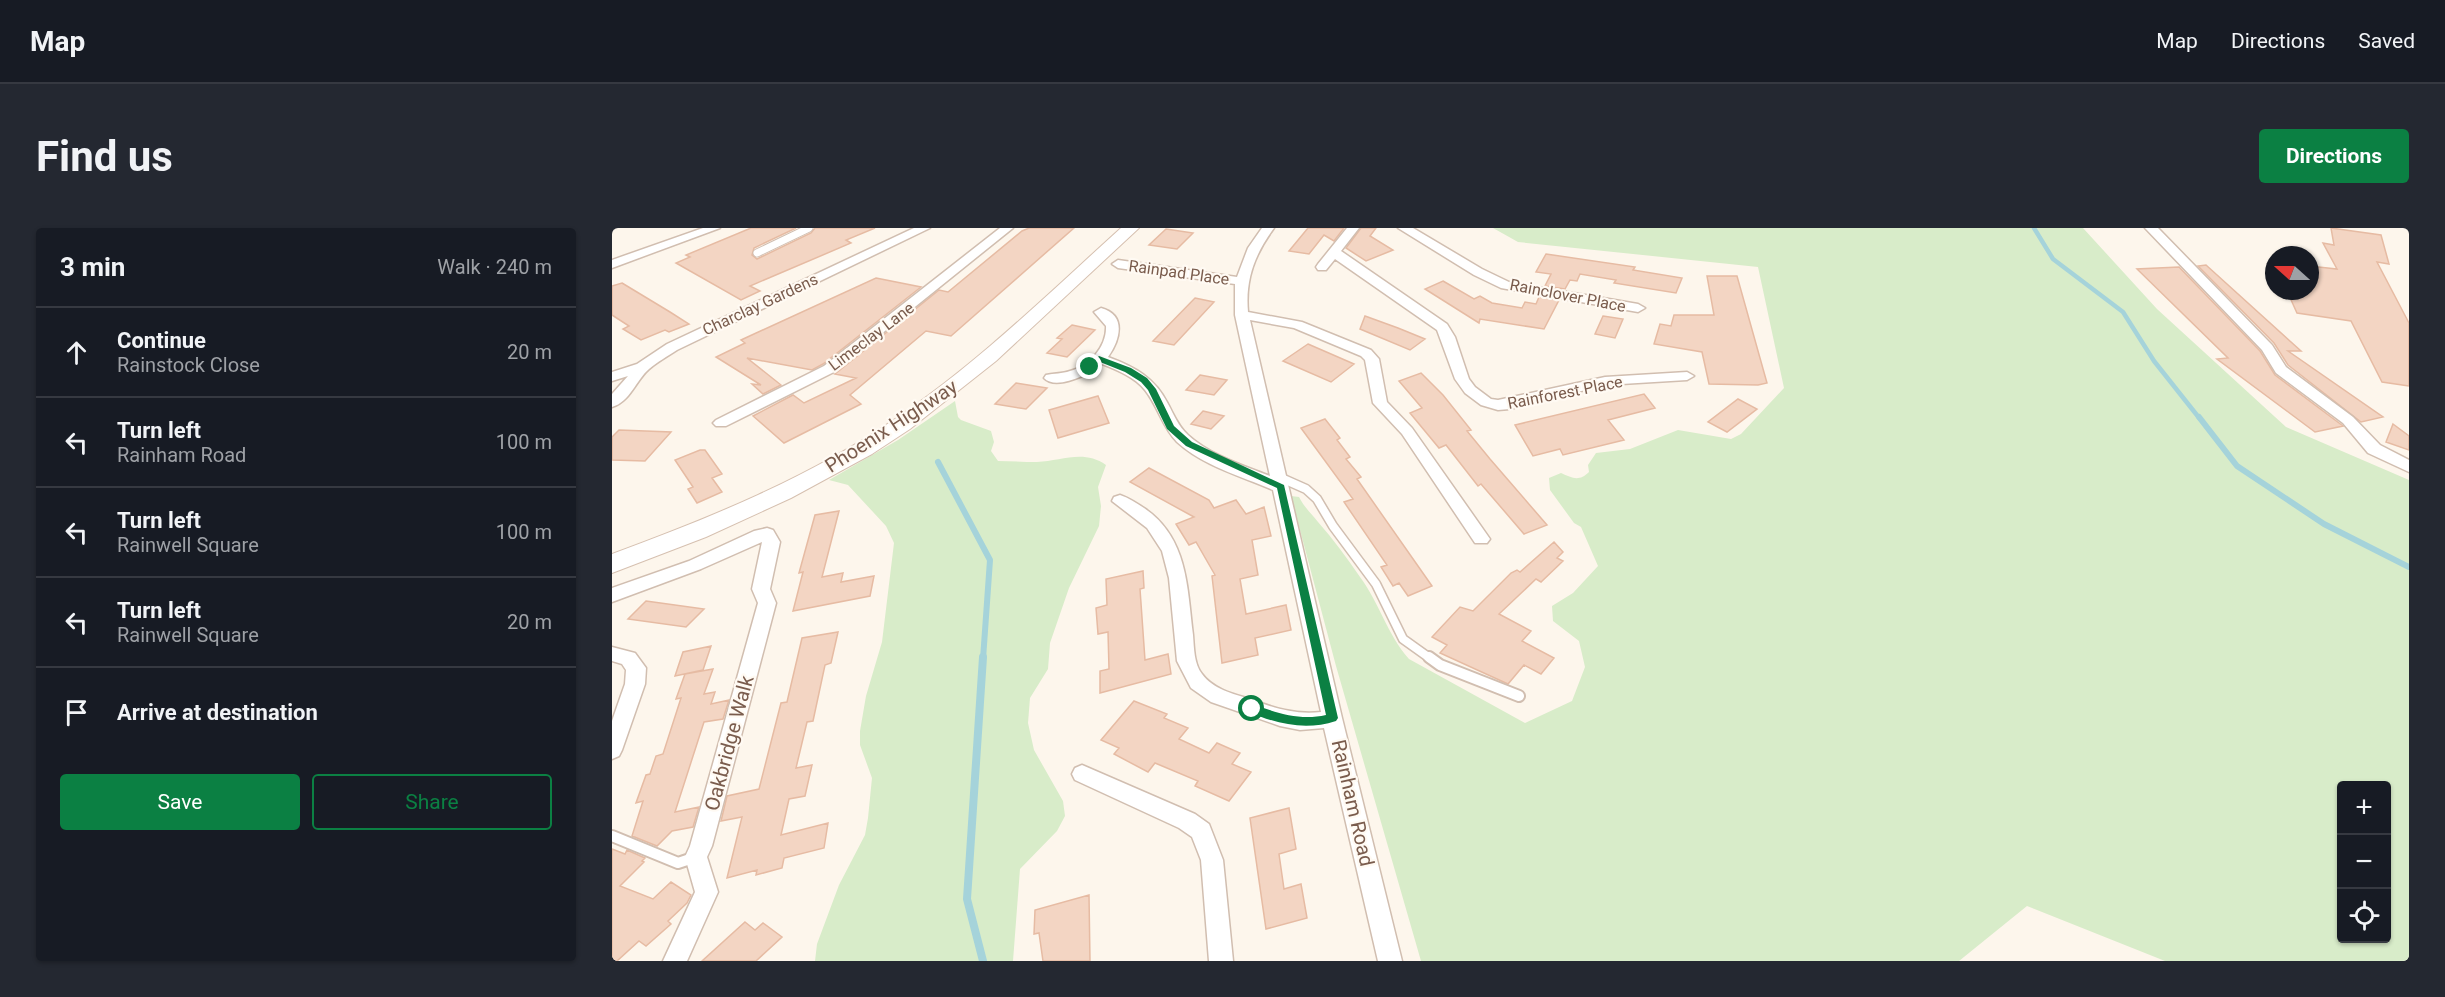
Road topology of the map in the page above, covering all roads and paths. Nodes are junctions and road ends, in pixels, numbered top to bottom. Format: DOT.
graph roads {
  1 [pos="714,228"];
  2 [pos="809,228"];
  3 [pos="924,228"];
  4 [pos="1007,228"];
  5 [pos="1131,228"];
  6 [pos="1268,228"];
  7 [pos="1353,228"];
  8 [pos="1404,228"];
  9 [pos="2151,228"];
  10 [pos="1334,252"];
  11 [pos="757,253"];
  12 [pos="612,264"];
  13 [pos="1118,264"];
  14 [pos="1322,267"];
  15 [pos="1240,281"];
  16 [pos="1638,309"];
  17 [pos="1101,312"];
  18 [pos="1242,315"];
  19 [pos="1099,358"];
  20 [pos="642,367"];
  21 [pos="1687,376"];
  22 [pos="612,377"];
  23 [pos="1051,378"];
  24 [pos="612,402"];
  25 [pos="721,423"];
  26 [pos="2409,467"];
  27 [pos="1280,482"];
  28 [pos="1120,501"];
  29 [pos="1481,539"];
  30 [pos="612,564"];
  31 [pos="612,596"];
  32 [pos="612,654"];
  33 [pos="1519,696"];
  34 [pos="1332,718"];
  35 [pos="612,750"];
  36 [pos="1082,774"];
  37 [pos="612,836"];
  38 [pos="696,857"];
  39 [pos="675,961"];
  40 [pos="1221,961"];
  41 [pos="1390,961"];
  1 -- 12 [label="street"];
  2 -- 11 [label="lane"];
  3 -- 20 [label="street, Charclay Gardens"];
  4 -- 25 [label="street, Limeclay Lane"];
  5 -- 30 [label="main road, Phoenix Highway"];
  6 -- 15 [label="street, Rainham Road"];
  7 -- 10 [label="street"];
  8 -- 16 [label="street, Rainclover Place"];
  9 -- 26 [label="street"];
  10 -- 14 [label="street"];
  10 -- 21 [label="street, Rainforest Place"];
  13 -- 15 [label="street, Rainpad Place"];
  15 -- 18 [label="street, Rainham Road"];
  17 -- 19 [label="street"];
  18 -- 27 [label="street, Rainham Road"];
  18 -- 29 [label="street"];
  19 -- 23 [label="street"];
  19 -- 27 [label="street"];
  20 -- 22 [label="street"];
  20 -- 24 [label="street, Charclay Gardens"];
  27 -- 33 [label="lane"];
  27 -- 34 [label="street, Rainham Road"];
  28 -- 34 [label="street"];
  31 -- 38 [label="street, Oakbridge Walk"];
  32 -- 35 [label="street"];
  34 -- 41 [label="street, Rainham Road"];
  36 -- 40 [label="street"];
  37 -- 38 [label="lane"];
  38 -- 39 [label="street"];
}
